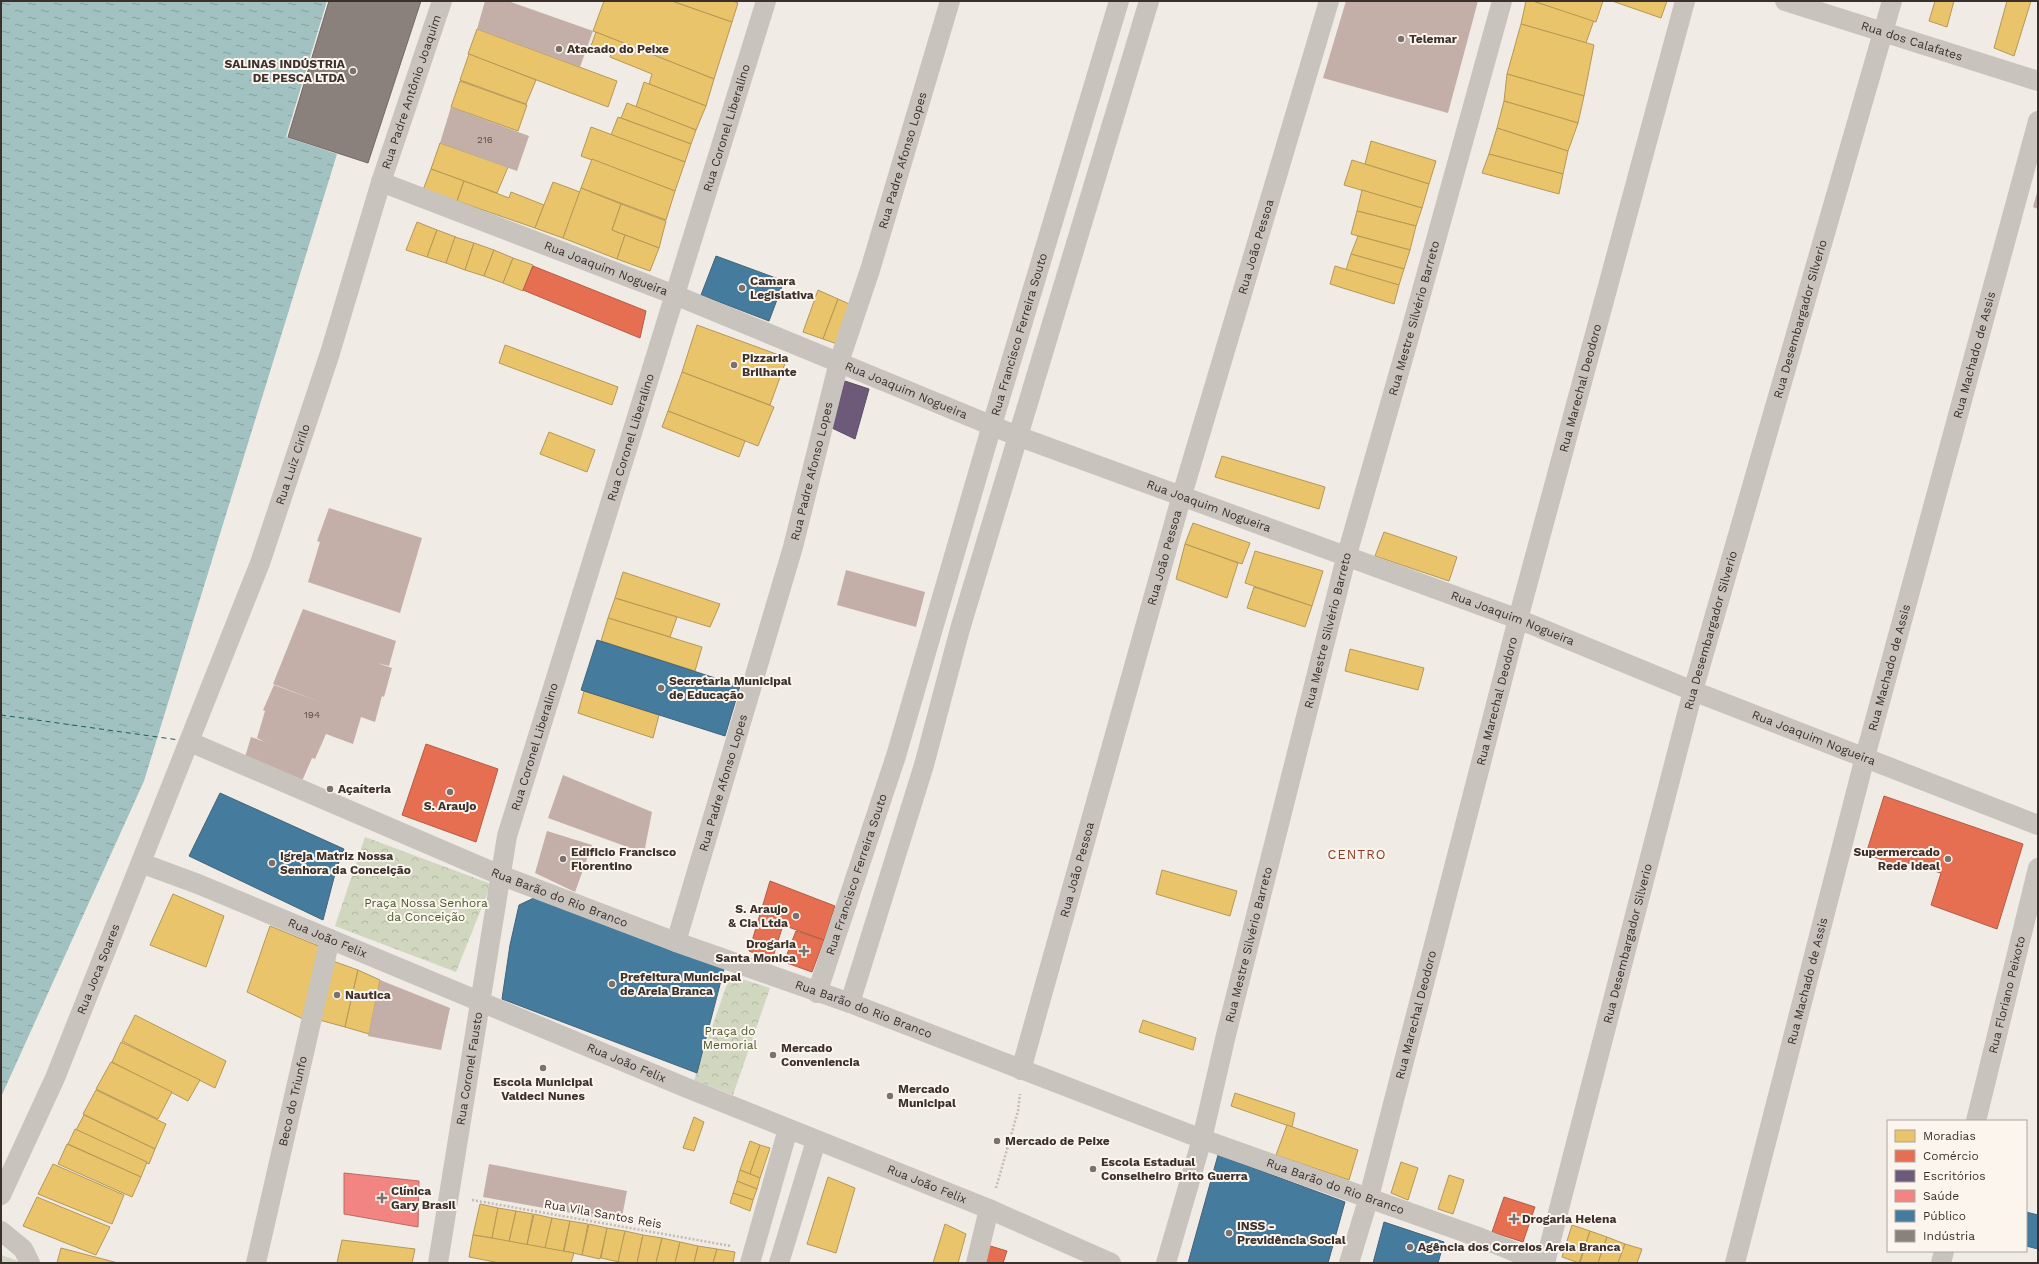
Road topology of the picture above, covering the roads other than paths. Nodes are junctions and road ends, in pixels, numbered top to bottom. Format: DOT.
graph roads {
  1 [pos="442,1"];
  2 [pos="766,1"];
  3 [pos="950,1"];
  4 [pos="1119,1"];
  5 [pos="1149,1"];
  6 [pos="1329,1"];
  7 [pos="1502,1"];
  8 [pos="1685,1"];
  9 [pos="1785,1"];
  10 [pos="1892,1"];
  11 [pos="1883,32"];
  12 [pos="2038,81"];
  13 [pos="1095,83"];
  14 [pos="1121,93"];
  15 [pos="2038,121"];
  16 [pos="381,182"];
  17 [pos="675,295"];
  18 [pos="839,362"];
  19 [pos="992,424"];
  20 [pos="1017,436"];
  21 [pos="1182,495"];
  22 [pos="1346,558"];
  23 [pos="946,587"];
  24 [pos="971,593"];
  25 [pos="1518,619"];
  26 [pos="1692,691"];
  27 [pos="190,742"];
  28 [pos="896,756"];
  29 [pos="1865,757"];
  30 [pos="924,765"];
  31 [pos="2038,825"];
  32 [pos="141,863"];
  33 [pos="2038,868"];
  34 [pos="500,875"];
  35 [pos="330,939"];
  36 [pos="676,942"];
  37 [pos="817,993"];
  38 [pos="481,1003"];
  39 [pos="850,1003"];
  40 [pos="1021,1070"];
  41 [pos="1976,1120"];
  42 [pos="788,1129"];
  43 [pos="1202,1138"];
  44 [pos="816,1141"];
  45 [pos="1,1195"];
  46 [pos="1369,1197"];
  47 [pos="989,1209"];
  48 [pos="1,1231"];
  49 [pos="1944,1252"];
  50 [pos="751,1257"];
  51 [pos="30,1263"];
  52 [pos="256,1263"];
  53 [pos="438,1263"];
  54 [pos="779,1263"];
  55 [pos="976,1263"];
  56 [pos="1112,1263"];
  57 [pos="1166,1263"];
  58 [pos="1350,1263"];
  59 [pos="1543,1263"];
  60 [pos="1735,1263"];
  61 [pos="1941,1263"];
  1 -- 16 [label="street, Rua Padre Antônio Joaquim"];
  2 -- 17 [label="street, Rua Coronel Liberalino"];
  3 -- 18 [label="street, Rua Padre Afonso Lopes"];
  4 -- 13 [label="street, Rua Francisco Ferreira Souto"];
  5 -- 14 [label="street"];
  6 -- 21 [label="street, Rua João Pessoa"];
  7 -- 22 [label="street, Rua Mestre Silvério Barreto"];
  8 -- 25 [label="street, Rua Marechal Deodoro"];
  9 -- 11 [label="street, Rua dos Calafates"];
  10 -- 11 [label="street, Rua Desembargador Silverio"];
  11 -- 12 [label="street, Rua dos Calafates"];
  11 -- 26 [label="street, Rua Desembargador Silverio"];
  13 -- 14 [label="street"];
  13 -- 19 [label="street, Rua Francisco Ferreira Souto"];
  14 -- 20 [label="street"];
  15 -- 29 [label="street, Rua Machado de Assis"];
  16 -- 17 [label="street, Rua Joaquim Nogueira"];
  16 -- 27 [label="street, Rua Luiz Cirilo"];
  17 -- 18 [label="street, Rua Joaquim Nogueira"];
  17 -- 34 [label="street, Rua Coronel Liberalino"];
  18 -- 19 [label="street, Rua Joaquim Nogueira"];
  18 -- 36 [label="street, Rua Padre Afonso Lopes"];
  19 -- 20 [label="street, Rua Joaquim Nogueira"];
  19 -- 23 [label="street, Rua Francisco Ferreira Souto"];
  20 -- 21 [label="street, Rua Joaquim Nogueira"];
  20 -- 24 [label="street"];
  21 -- 22 [label="street, Rua Joaquim Nogueira"];
  21 -- 40 [label="street, Rua João Pessoa"];
  22 -- 25 [label="street, Rua Joaquim Nogueira"];
  22 -- 43 [label="street, Rua Mestre Silvério Barreto"];
  23 -- 24 [label="street"];
  23 -- 28 [label="street, Rua Francisco Ferreira Souto"];
  24 -- 30 [label="street"];
  25 -- 26 [label="street, Rua Joaquim Nogueira"];
  25 -- 46 [label="street, Rua Marechal Deodoro"];
  26 -- 29 [label="street, Rua Joaquim Nogueira"];
  26 -- 59 [label="street, Rua Desembargador Silverio"];
  27 -- 32 [label="street, Rua Joca Soares"];
  27 -- 34 [label="street, Rua Barão do Rio Branco"];
  28 -- 30 [label="street"];
  28 -- 37 [label="street, Rua Francisco Ferreira Souto"];
  29 -- 31 [label="street, Rua Joaquim Nogueira"];
  29 -- 60 [label="street, Rua Machado de Assis"];
  30 -- 39 [label="street"];
  32 -- 35 [label="street, Rua João Felix"];
  32 -- 45 [label="street, Rua Joca Soares"];
  33 -- 41 [label="street, Rua Floriano Peixoto"];
  34 -- 36 [label="street, Rua Barão do Rio Branco"];
  34 -- 38 [label="street, Rua Coronel Fausto"];
  35 -- 38 [label="street, Rua João Felix"];
  35 -- 52 [label="street, Beco do Triunfo"];
  36 -- 37 [label="street, Rua Barão do Rio Branco"];
  37 -- 39 [label="street, Rua Barão do Rio Branco"];
  38 -- 42 [label="street, Rua João Felix"];
  38 -- 53 [label="street, Rua Coronel Fausto"];
  39 -- 40 [label="street, Rua Barão do Rio Branco"];
  40 -- 43 [label="street, Rua Barão do Rio Branco"];
  42 -- 44 [label="street, Rua João Felix"];
  42 -- 50 [label="street"];
  43 -- 46 [label="street, Rua Barão do Rio Branco"];
  43 -- 57 [label="street, Rua Mestre Silvério Barreto"];
  44 -- 47 [label="street, Rua João Felix"];
  44 -- 54 [label="street"];
  46 -- 58 [label="street, Rua Marechal Deodoro"];
  46 -- 59 [label="street, Rua Barão do Rio Branco"];
  47 -- 55 [label="street"];
  47 -- 56 [label="street, Rua João Felix"];
  48 -- 51 [label="street"];
  49 -- 61 [label="street"];
}
